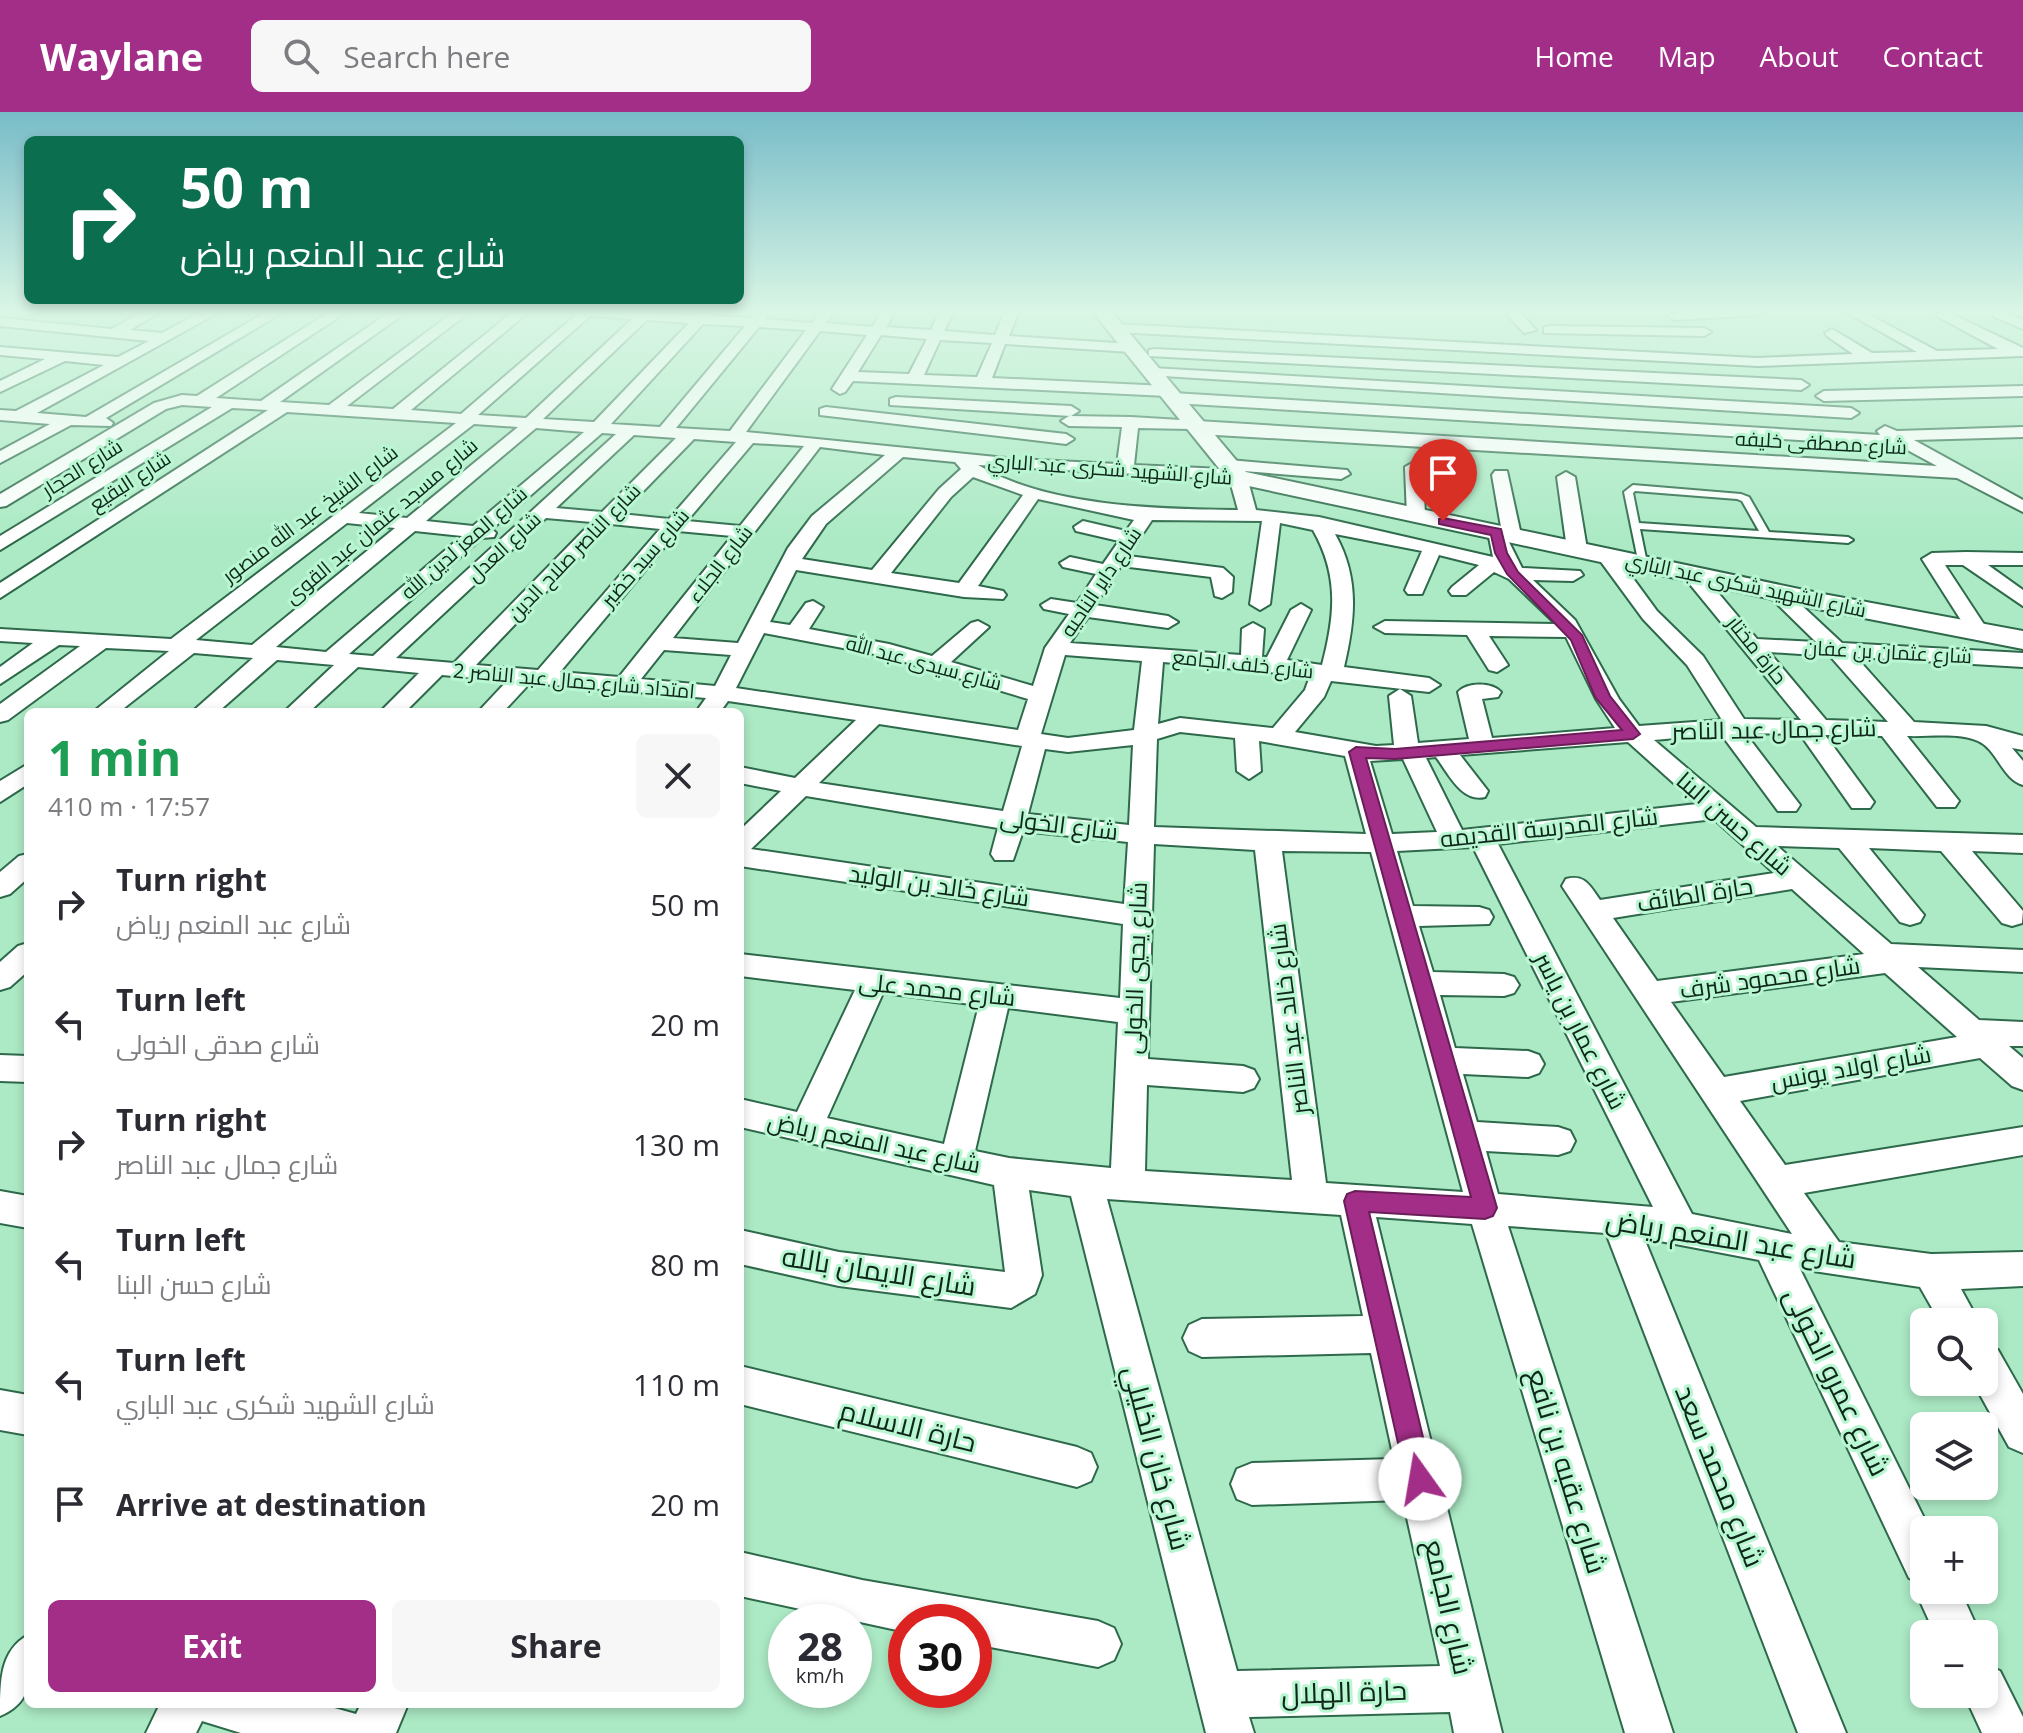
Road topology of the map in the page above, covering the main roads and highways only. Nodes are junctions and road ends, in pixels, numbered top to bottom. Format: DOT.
graph roads {
  1 [pos="1163,387"];
  2 [pos="2023,640"];
  1 -- 2 [label="main road, شارع الشهيد شكرى عبد الباري"];
}
